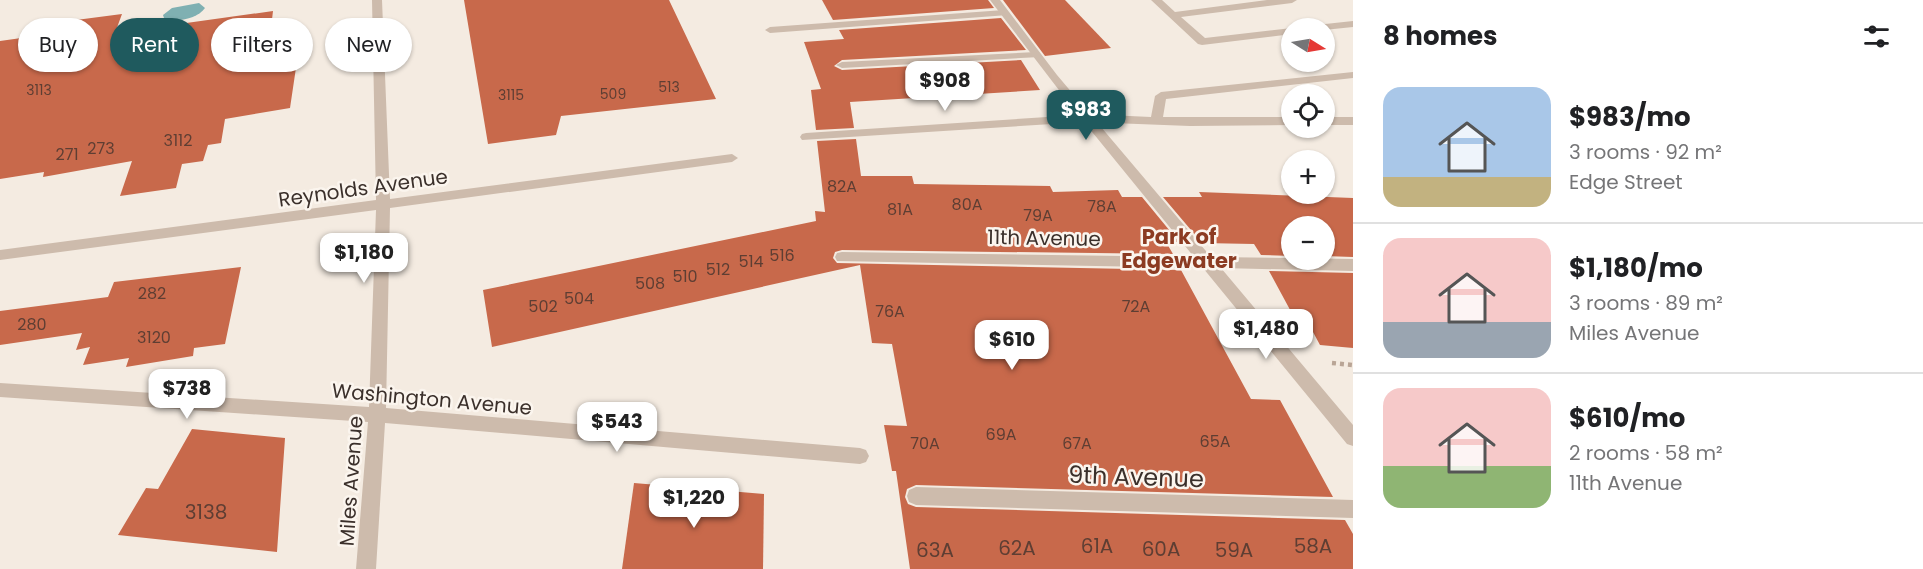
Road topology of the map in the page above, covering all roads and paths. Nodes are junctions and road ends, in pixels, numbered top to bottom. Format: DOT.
graph roads {
  1 [pos="377,0"];
  2 [pos="995,0"];
  3 [pos="1156,0"];
  4 [pos="1292,0"];
  5 [pos="1004,13"];
  6 [pos="1173,15"];
  7 [pos="1353,24"];
  8 [pos="1335,26"];
  9 [pos="770,30"];
  10 [pos="1281,32"];
  11 [pos="1036,55"];
  12 [pos="842,65"];
  13 [pos="1353,75"];
  14 [pos="1086,118"];
  15 [pos="1156,120"];
  16 [pos="1353,120"];
  17 [pos="1281,121"];
  18 [pos="1335,121"];
  19 [pos="806,137"];
  20 [pos="732,158"];
  21 [pos="383,205"];
  22 [pos="0,255"];
  23 [pos="842,257"];
  24 [pos="1205,261"];
  25 [pos="1353,265"];
  26 [pos="0,390"];
  27 [pos="377,415"];
  28 [pos="1353,438"];
  29 [pos="860,456"];
  30 [pos="916,496"];
  31 [pos="1353,509"];
  32 [pos="366,569"];
  1 -- 21 [label="street, Miles Avenue"];
  2 -- 5 [label="street"];
  3 -- 6 [label="street"];
  4 -- 6 [label="street"];
  5 -- 9 [label="street"];
  5 -- 11 [label="street"];
  6 -- 10 [label="street"];
  7 -- 8 [label="street"];
  11 -- 12 [label="street"];
  11 -- 14 [label="street"];
  13 -- 15 [label="street"];
  14 -- 15 [label="street"];
  14 -- 19 [label="street"];
  14 -- 24 [label="street"];
  15 -- 17 [label="street"];
  16 -- 18 [label="street"];
  20 -- 21 [label="street, Reynolds Avenue"];
  21 -- 22 [label="street, Reynolds Avenue"];
  21 -- 27 [label="street, Miles Avenue"];
  23 -- 24 [label="street, 11th Avenue"];
  24 -- 25 [label="street, 11th Avenue"];
  24 -- 28 [label="street"];
  26 -- 27 [label="street, Washington Avenue"];
  27 -- 29 [label="street, Washington Avenue"];
  27 -- 32 [label="street, Miles Avenue"];
  30 -- 31 [label="street, 9th Avenue"];
}
